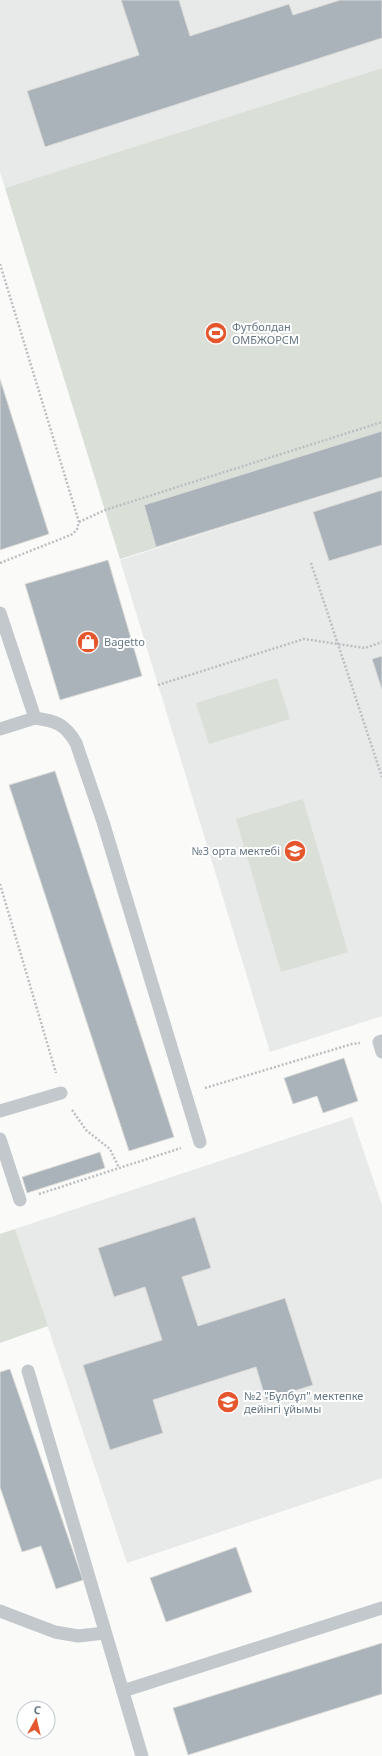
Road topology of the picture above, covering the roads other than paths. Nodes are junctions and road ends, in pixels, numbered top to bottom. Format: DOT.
graph roads {
  1 [pos="0,613"];
  2 [pos="35,718"];
  3 [pos="0,729"];
  4 [pos="61,1093"];
  5 [pos="0,1111"];
  6 [pos="0,1139"];
  7 [pos="200,1142"];
  8 [pos="20,1200"];
  9 [pos="28,1371"];
  10 [pos="382,1608"];
  11 [pos="0,1611"];
  12 [pos="105,1633"];
  13 [pos="122,1690"];
  14 [pos="142,1756"];
  1 -- 2 [label="lane"];
  2 -- 3 [label="lane"];
  2 -- 7 [label="lane"];
  4 -- 5 [label="lane"];
  6 -- 8 [label="lane"];
  9 -- 12 [label="lane"];
  10 -- 13 [label="lane"];
  11 -- 12 [label="lane"];
  12 -- 13 [label="lane"];
  13 -- 14 [label="lane"];
}
